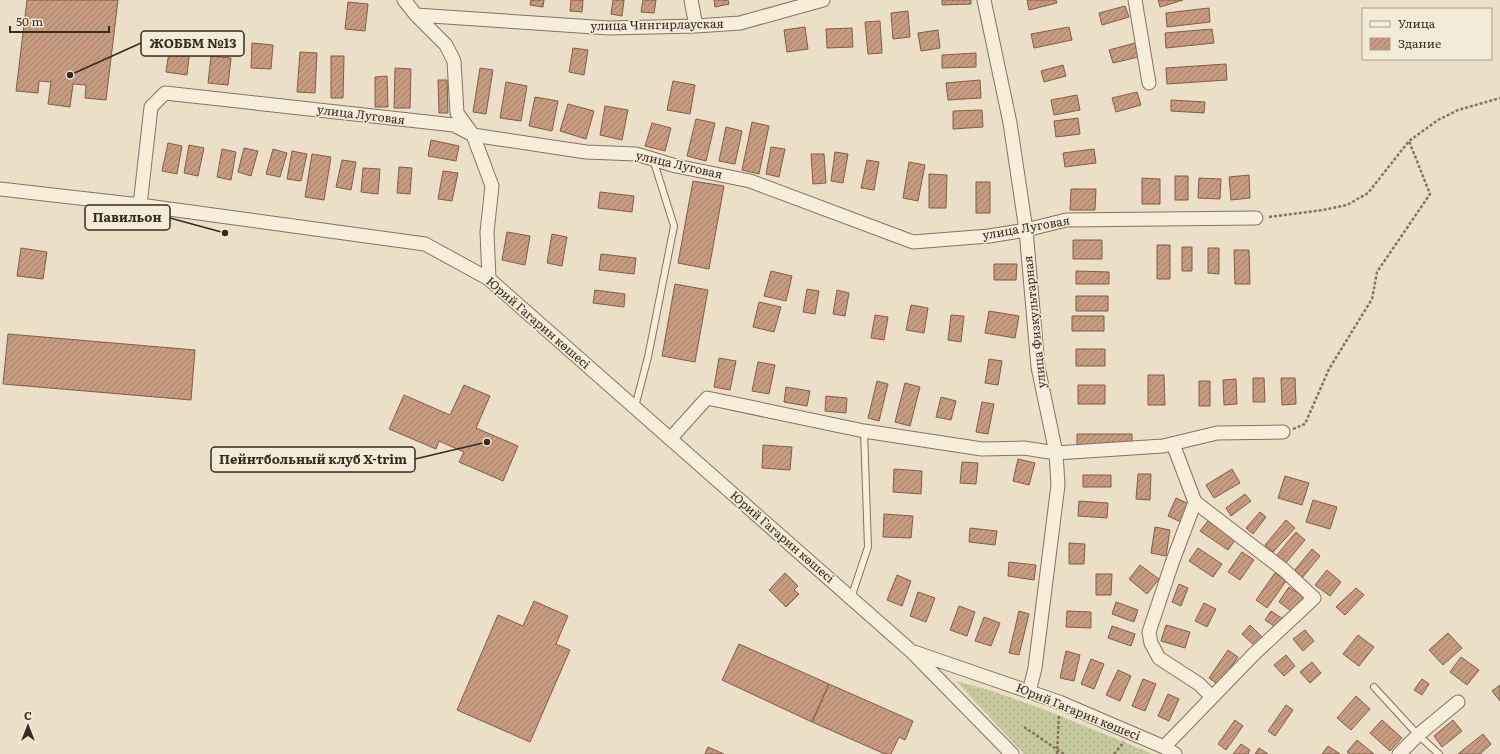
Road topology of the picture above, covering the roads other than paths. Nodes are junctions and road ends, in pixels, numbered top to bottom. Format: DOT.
graph roads {
  1 [pos="404,0"];
  2 [pos="691,0"];
  3 [pos="823,0"];
  4 [pos="984,0"];
  5 [pos="1135,0"];
  6 [pos="416,15"];
  7 [pos="696,26"];
  8 [pos="1149,83"];
  9 [pos="473,135"];
  10 [pos="653,159"];
  11 [pos="0,190"];
  12 [pos="140,205"];
  13 [pos="1256,218"];
  14 [pos="1026,230"];
  15 [pos="489,279"];
  16 [pos="635,407"];
  17 [pos="864,431"];
  18 [pos="1283,432"];
  19 [pos="670,439"];
  20 [pos="1173,444"];
  21 [pos="1056,453"];
  22 [pos="1195,502"];
  23 [pos="851,598"];
  24 [pos="911,651"];
  25 [pos="1374,687"];
  26 [pos="1029,692"];
  27 [pos="1212,696"];
  28 [pos="1458,702"];
  29 [pos="1418,735"];
  30 [pos="1169,751"];
  31 [pos="1012,754"];
  32 [pos="1399,754"];
  33 [pos="1439,754"];
  1 -- 6 [label="street"];
  2 -- 7 [label="street"];
  3 -- 7 [label="street, улица Чингирлауская"];
  4 -- 14 [label="street, улица Физкультарная"];
  5 -- 8 [label="street"];
  6 -- 7 [label="street, улица Чингирлауская"];
  6 -- 9 [label="street"];
  9 -- 10 [label="street, улица Луговая"];
  9 -- 12 [label="street, улица Луговая"];
  9 -- 15 [label="street"];
  10 -- 14 [label="street, улица Луговая"];
  10 -- 16 [label="lane"];
  11 -- 12 [label="street, Юрий Гагарин көшесі"];
  12 -- 15 [label="street, Юрий Гагарин көшесі"];
  13 -- 14 [label="street, улица Луговая"];
  14 -- 21 [label="street, улица Физкультарная"];
  15 -- 16 [label="street, Юрий Гагарин көшесі"];
  16 -- 19 [label="street, Юрий Гагарин көшесі"];
  17 -- 19 [label="street"];
  17 -- 21 [label="street"];
  17 -- 23 [label="lane"];
  18 -- 20 [label="street"];
  19 -- 23 [label="street, Юрий Гагарин көшесі"];
  20 -- 21 [label="street"];
  20 -- 22 [label="street"];
  21 -- 26 [label="street, улица Физкультарная"];
  22 -- 27 [label="street"];
  22 -- 27 [label="street"];
  23 -- 24 [label="street, Юрий Гагарин көшесі"];
  24 -- 26 [label="street, Юрий Гагарин көшесі"];
  24 -- 31 [label="street, Юрий Гагарин көшесі"];
  25 -- 29 [label="lane"];
  26 -- 30 [label="street, Юрий Гагарин көшесі"];
  27 -- 30 [label="street"];
  28 -- 29 [label="street"];
  29 -- 32 [label="street"];
  29 -- 33 [label="lane"];
}
